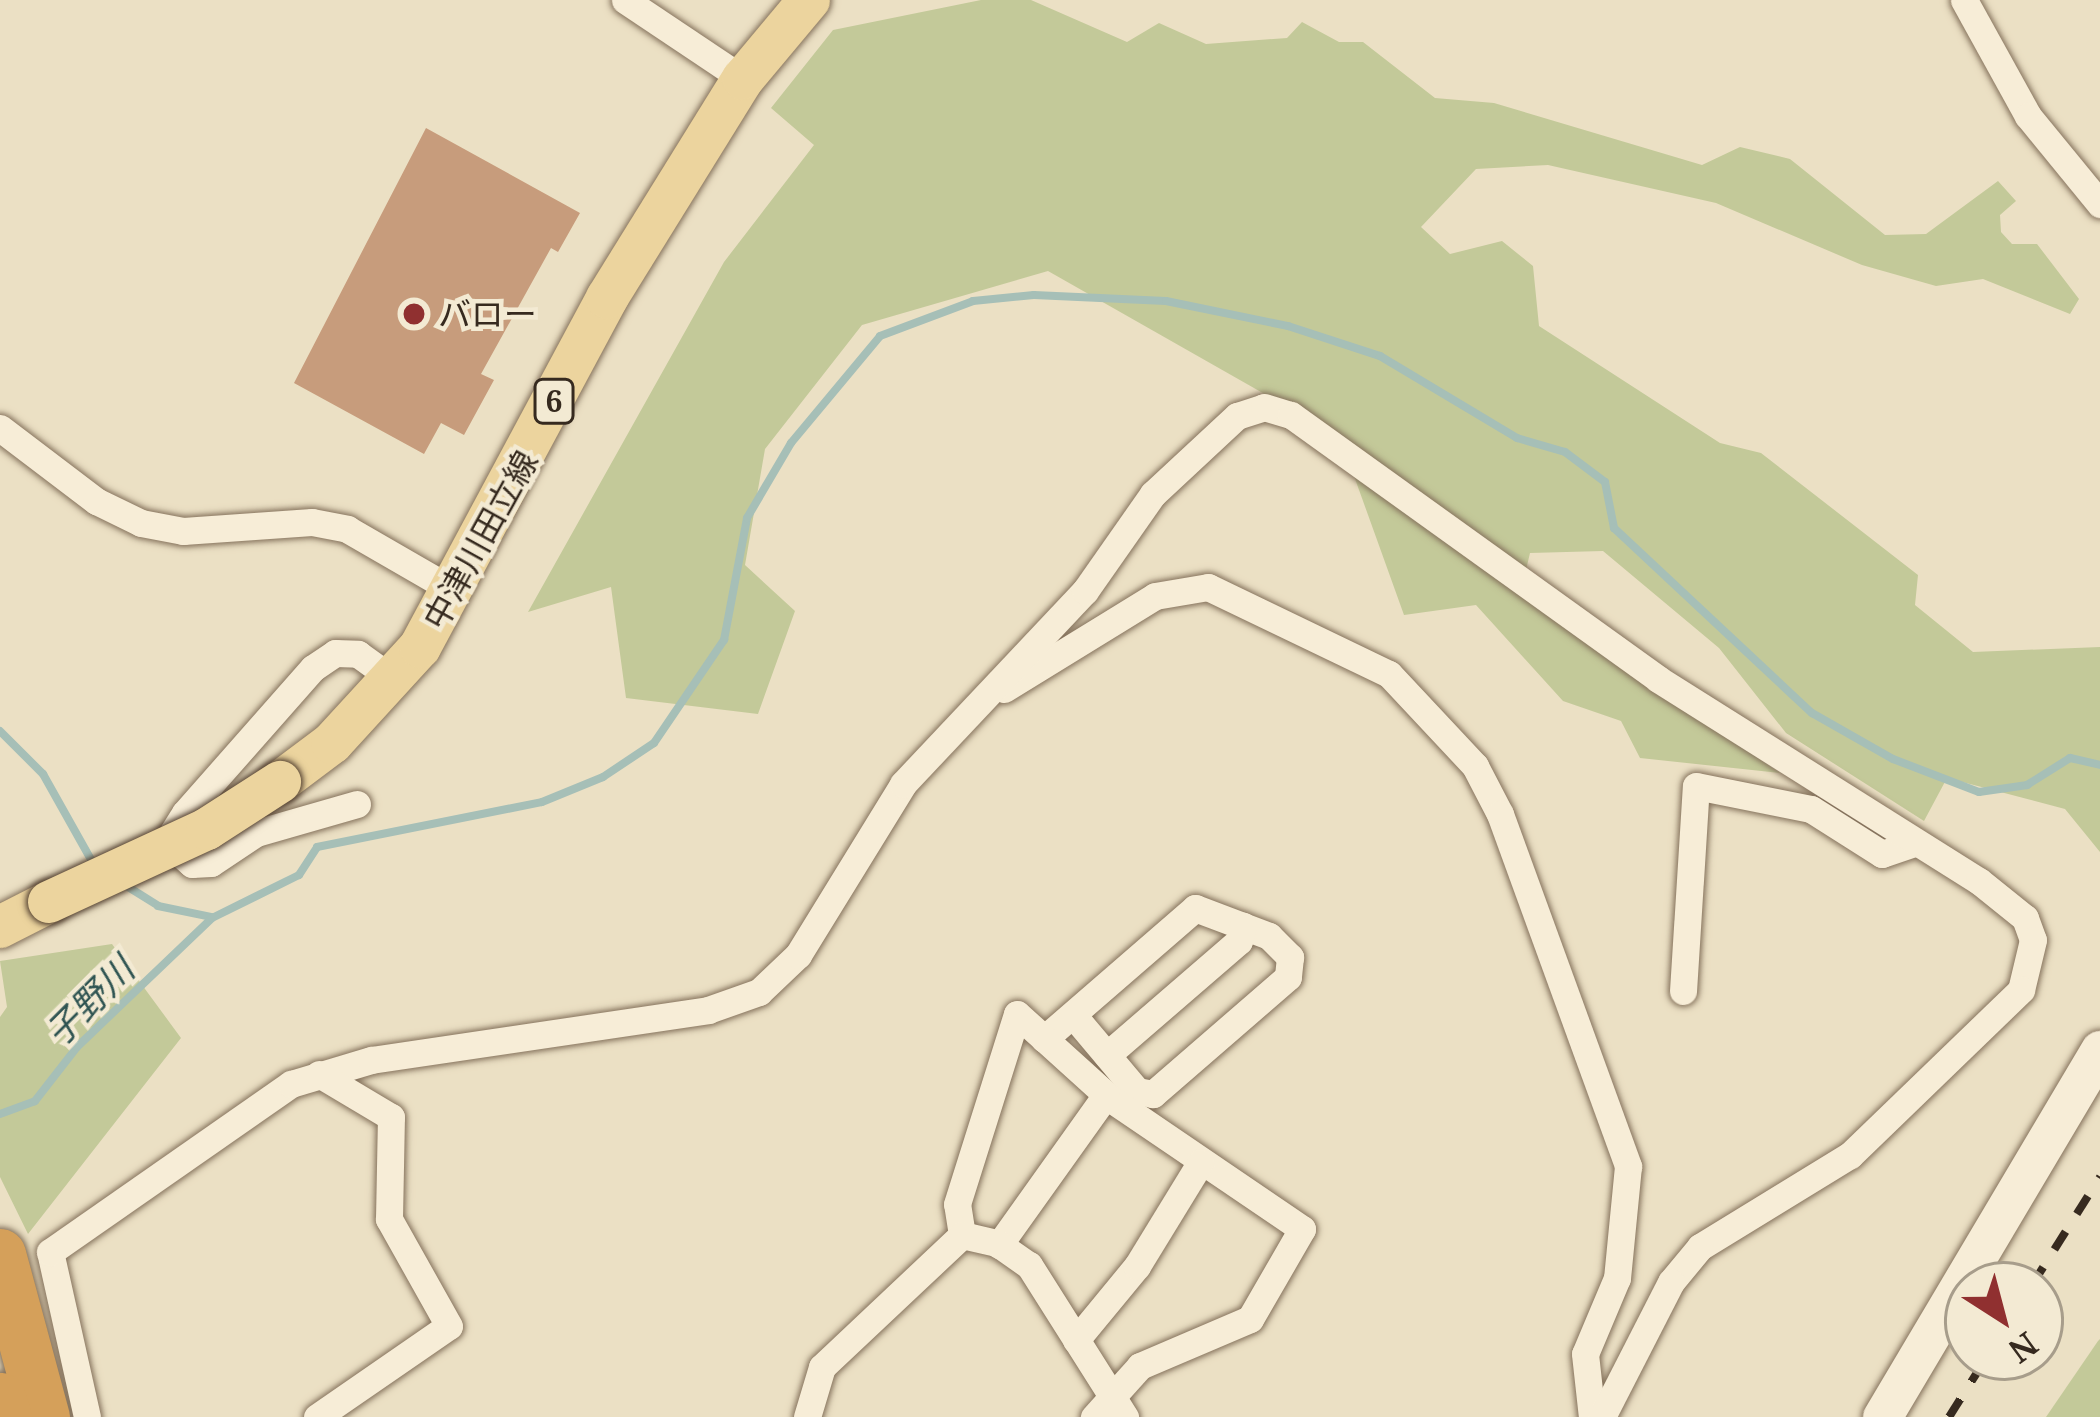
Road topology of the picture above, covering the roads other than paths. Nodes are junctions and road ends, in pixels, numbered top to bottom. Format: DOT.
graph roads {
  1 [pos="625,0"];
  2 [pos="809,0"];
  3 [pos="1964,0"];
  4 [pos="743,79"];
  5 [pos="2100,204"];
  6 [pos="0,428"];
  7 [pos="456,592"];
  8 [pos="394,680"];
  9 [pos="984,699"];
  10 [pos="358,804"];
  11 [pos="1911,844"];
  12 [pos="1243,925"];
  13 [pos="0,926"];
  14 [pos="1683,991"];
  15 [pos="1073,1015"];
  16 [pos="1044,1039"];
  17 [pos="2100,1050"];
  18 [pos="1107,1055"];
  19 [pos="319,1074"];
  20 [pos="1106,1095"];
  21 [pos="1200,1163"];
  22 [pos="962,1235"];
  23 [pos="999,1245"];
  24 [pos="2,1260"];
  25 [pos="1076,1340"];
  26 [pos="0,1398"];
  27 [pos="1118,1405"];
  28 [pos="68,1407"];
  29 [pos="6,1417"];
  30 [pos="317,1417"];
  31 [pos="808,1417"];
  32 [pos="1094,1417"];
  33 [pos="1592,1417"];
  34 [pos="1602,1417"];
  35 [pos="1882,1417"];
  1 -- 4 [label="street"];
  2 -- 4 [label="main road, 中津川田立線 / 6"];
  3 -- 5 [label="street"];
  4 -- 7 [label="main road, 中津川田立線 / 6"];
  6 -- 7 [label="street"];
  7 -- 8 [label="main road, 中津川田立線 / 6"];
  8 -- 10 [label="street"];
  8 -- 13 [label="main road, 中津川田立線 / 6, bridge"];
  9 -- 11 [label="street"];
  9 -- 19 [label="street"];
  9 -- 33 [label="street"];
  11 -- 14 [label="street"];
  11 -- 34 [label="street"];
  12 -- 15 [label="street"];
  12 -- 18 [label="street"];
  12 -- 18 [label="street"];
  15 -- 16 [label="street"];
  15 -- 18 [label="street"];
  16 -- 20 [label="street"];
  16 -- 22 [label="street"];
  17 -- 35 [label="street"];
  19 -- 28 [label="street"];
  19 -- 30 [label="street"];
  20 -- 21 [label="street"];
  20 -- 23 [label="street"];
  21 -- 25 [label="street"];
  21 -- 27 [label="street"];
  22 -- 23 [label="street"];
  22 -- 31 [label="street"];
  23 -- 25 [label="street"];
  24 -- 28 [label="highway"];
  25 -- 27 [label="street"];
  26 -- 29 [label="highway"];
  27 -- 32 [label="street"];
}
